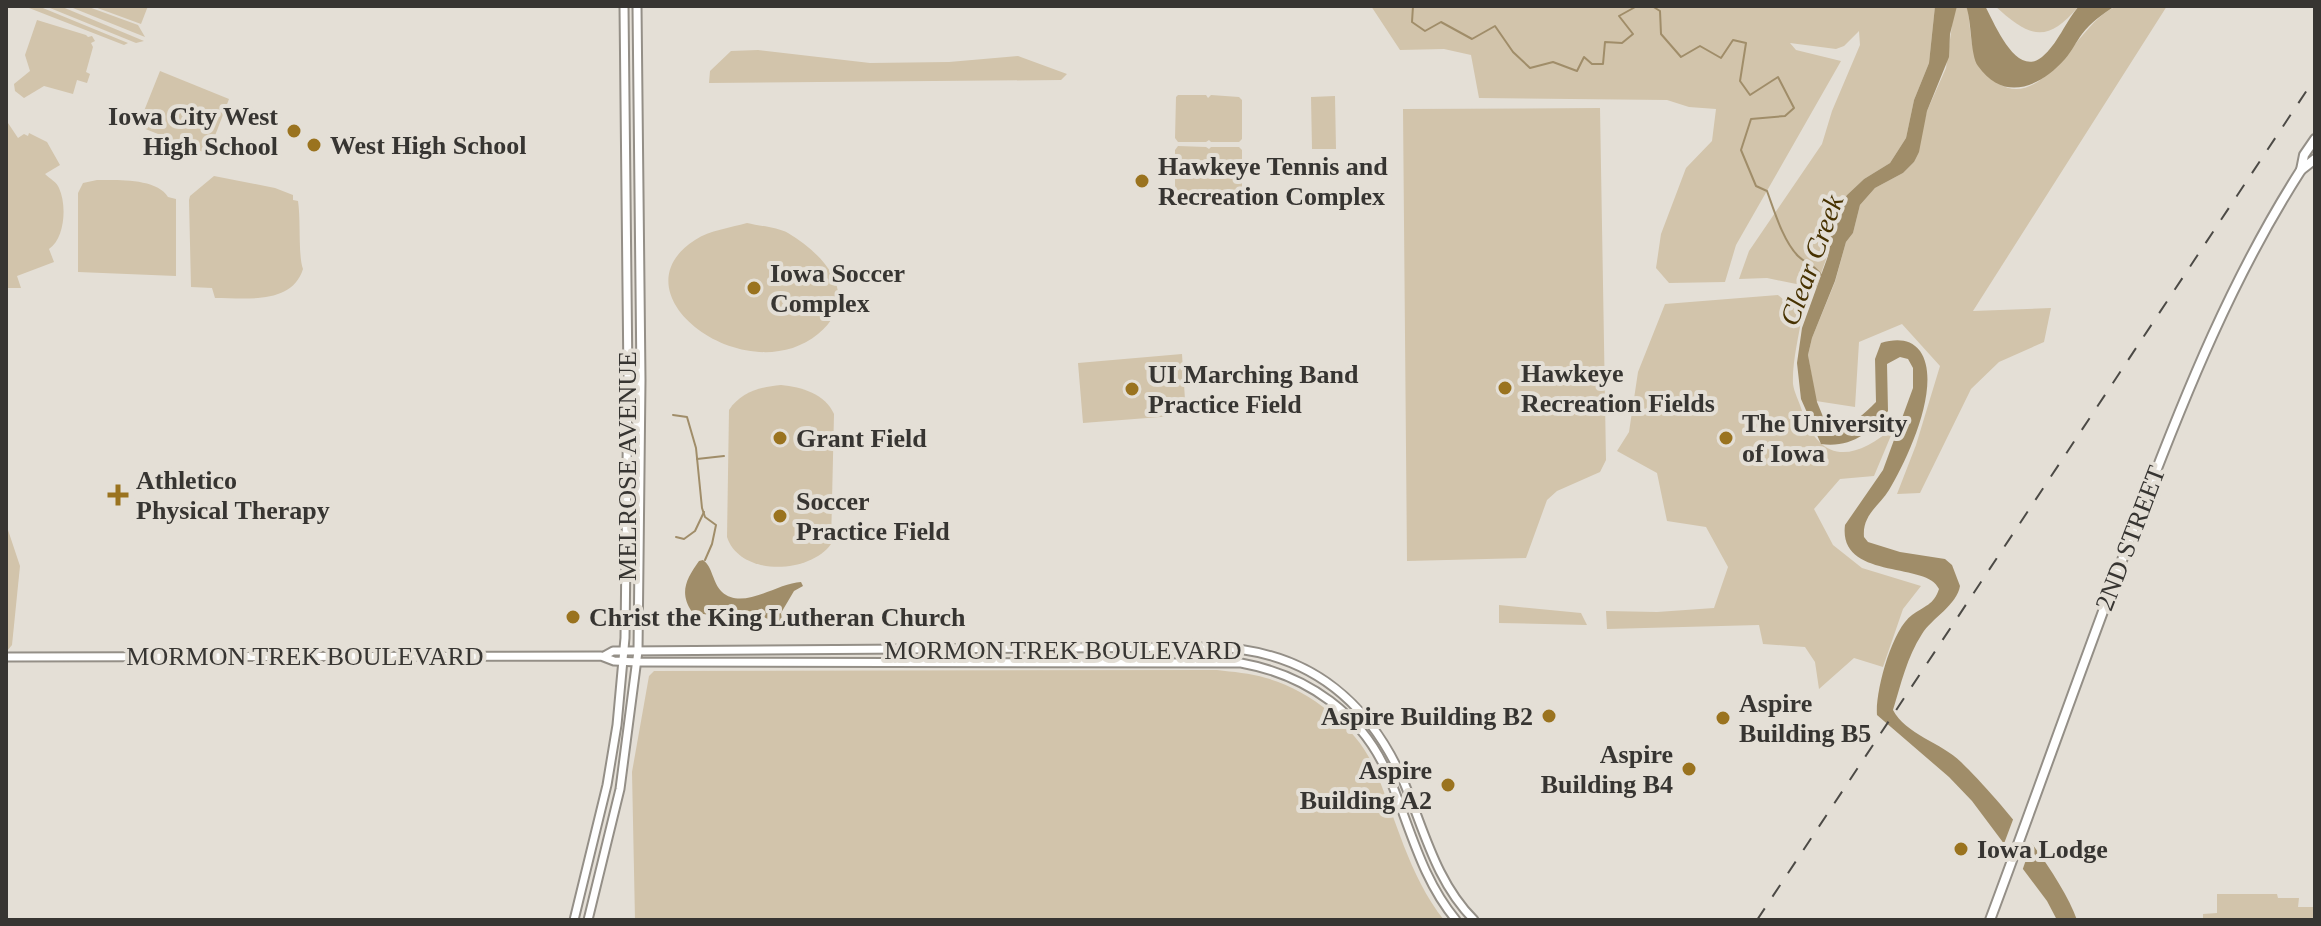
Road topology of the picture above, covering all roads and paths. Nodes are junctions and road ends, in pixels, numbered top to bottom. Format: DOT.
graph roads {
  1 [pos="624,6"];
  2 [pos="637,6"];
  3 [pos="2315,139"];
  4 [pos="2315,159"];
  5 [pos="2301,170"];
  6 [pos="634,380"];
  7 [pos="641,434"];
  8 [pos="625,651"];
  9 [pos="638,651"];
  10 [pos="604,656"];
  11 [pos="6,657"];
  12 [pos="624,662"];
  13 [pos="638,662"];
  14 [pos="574,920"];
  15 [pos="588,920"];
  16 [pos="1456,920"];
  17 [pos="1474,920"];
  18 [pos="1990,920"];
  1 -- 8 [label="main road, MELROSE AVENUE"];
  2 -- 7 [label="main road, MELROSE AVENUE"];
  3 -- 5 [label="main road, 2ND STREET"];
  4 -- 5 [label="main road, 2ND STREET"];
  5 -- 18 [label="main road, 2ND STREET"];
  6 -- 7 [label="main road"];
  7 -- 9 [label="main road, MELROSE AVENUE"];
  8 -- 9 [label="main road, MORMON TREK BOULEVARD"];
  8 -- 10 [label="main road, MORMON TREK BOULEVARD"];
  8 -- 12 [label="main road, MELROSE AVENUE"];
  9 -- 13 [label="main road, MELROSE AVENUE"];
  9 -- 17 [label="main road, MORMON TREK BOULEVARD"];
  10 -- 11 [label="main road, MORMON TREK BOULEVARD"];
  10 -- 12 [label="main road, MORMON TREK BOULEVARD"];
  12 -- 13 [label="main road, MORMON TREK BOULEVARD"];
  12 -- 14 [label="main road, MELROSE AVENUE"];
  13 -- 15 [label="main road, MELROSE AVENUE"];
  13 -- 16 [label="main road, MORMON TREK BOULEVARD"];
}
